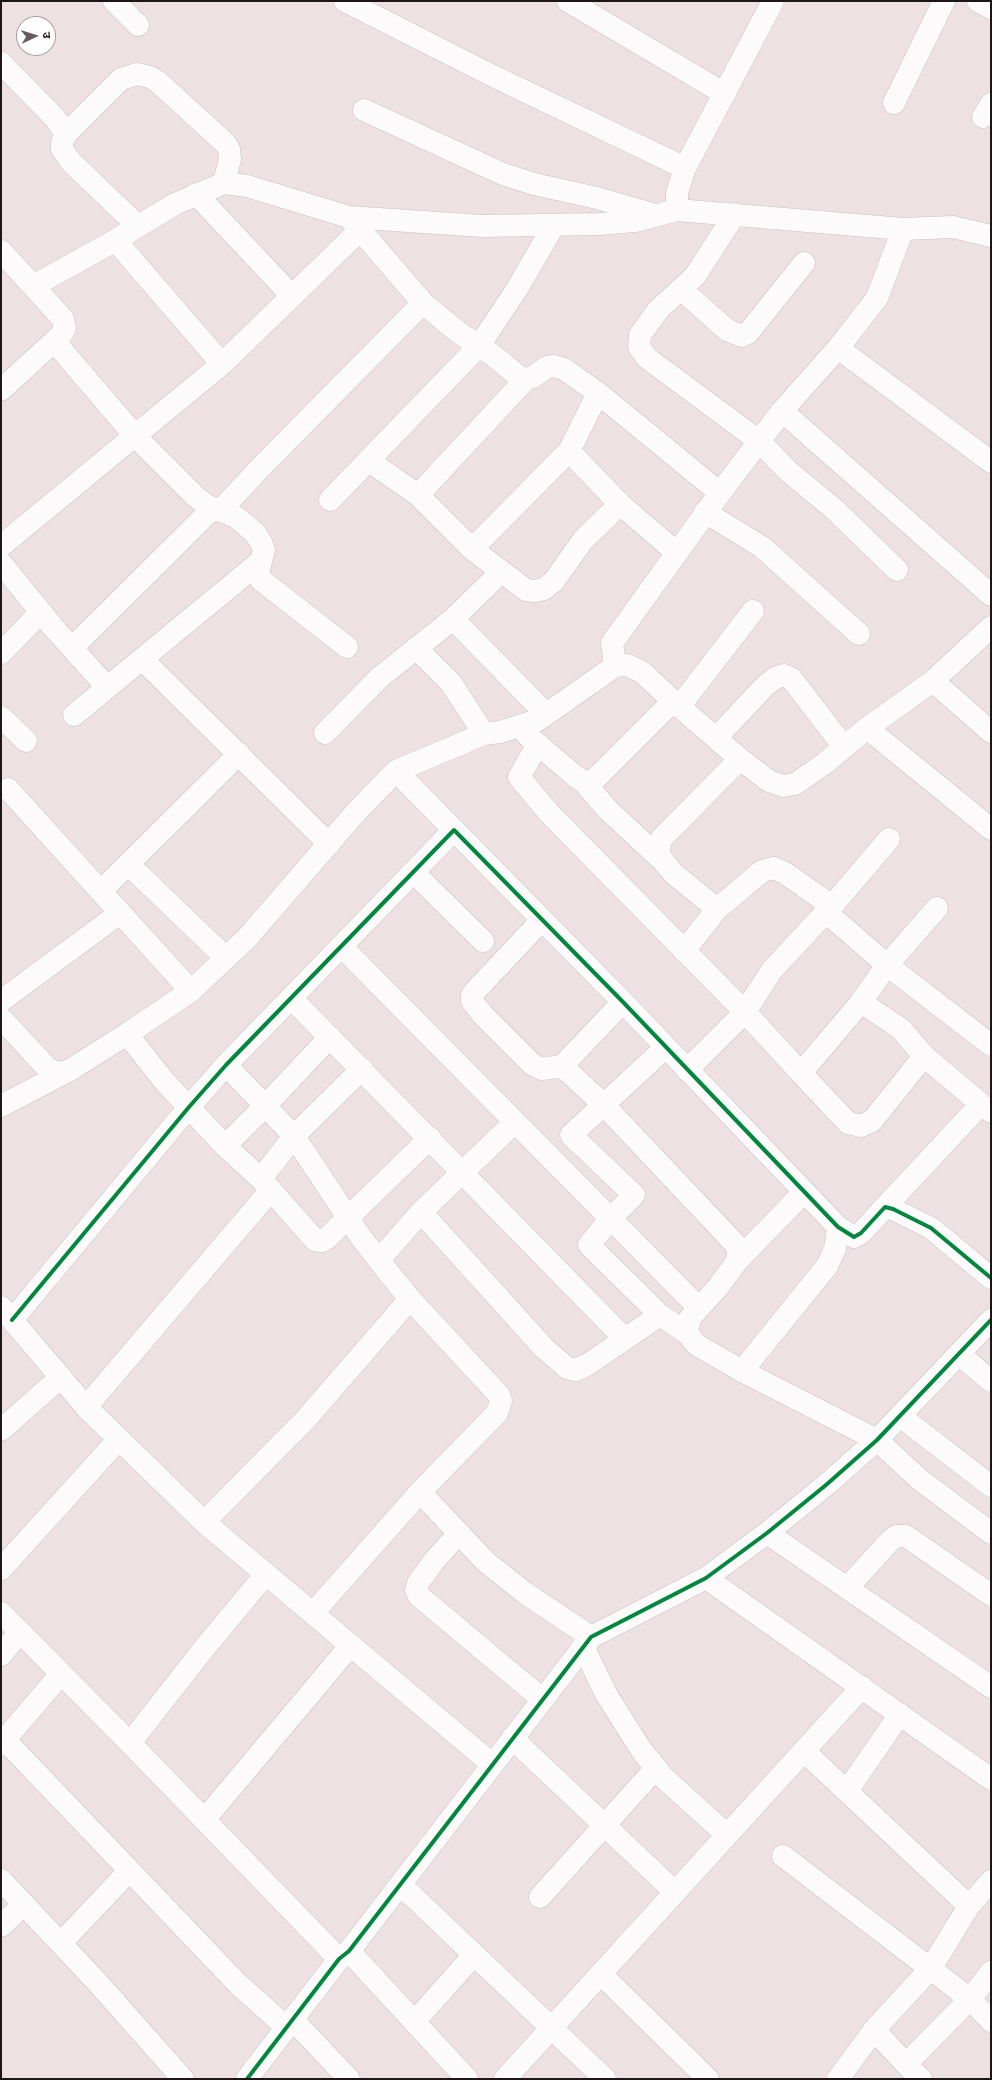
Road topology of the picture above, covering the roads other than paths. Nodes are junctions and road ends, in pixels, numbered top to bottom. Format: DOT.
graph roads {
  1 [pos="114,1"];
  2 [pos="345,1"];
  3 [pos="568,1"];
  4 [pos="773,1"];
  5 [pos="944,1"];
  6 [pos="978,1"];
  7 [pos="991,8"];
  8 [pos="601,9"];
  9 [pos="138,25"];
  10 [pos="1,63"];
  11 [pos="725,94"];
  12 [pos="894,103"];
  13 [pos="364,110"];
  14 [pos="66,134"];
  15 [pos="685,168"];
  16 [pos="224,183"];
  17 [pos="196,194"];
  18 [pos="667,212"];
  19 [pos="735,214"];
  20 [pos="355,223"];
  21 [pos="554,225"];
  22 [pos="138,226"];
  23 [pos="903,229"];
  24 [pos="991,236"];
  25 [pos="115,240"];
  26 [pos="1,251"];
  27 [pos="804,263"];
  28 [pos="33,286"];
  29 [pos="681,289"];
  30 [pos="292,296"];
  31 [pos="423,303"];
  32 [pos="54,341"];
  33 [pos="478,346"];
  34 [pos="838,348"];
  35 [pos="222,364"];
  36 [pos="526,379"];
  37 [pos="1,390"];
  38 [pos="598,393"];
  39 [pos="782,411"];
  40 [pos="136,437"];
  41 [pos="759,441"];
  42 [pos="569,451"];
  43 [pos="369,461"];
  44 [pos="991,462"];
  45 [pos="720,493"];
  46 [pos="418,495"];
  47 [pos="330,500"];
  48 [pos="620,504"];
  49 [pos="216,510"];
  50 [pos="705,512"];
  51 [pos="1,546"];
  52 [pos="472,549"];
  53 [pos="676,553"];
  54 [pos="261,561"];
  55 [pos="1,563"];
  56 [pos="897,570"];
  57 [pos="501,572"];
  58 [pos="991,595"];
  59 [pos="41,612"];
  60 [pos="753,612"];
  61 [pos="453,618"];
  62 [pos="991,626"];
  63 [pos="859,634"];
  64 [pos="347,647"];
  65 [pos="72,648"];
  66 [pos="416,648"];
  67 [pos="1,653"];
  68 [pos="142,659"];
  69 [pos="615,666"];
  70 [pos="932,681"];
  71 [pos="107,687"];
  72 [pos="676,704"];
  73 [pos="546,714"];
  74 [pos="74,715"];
  75 [pos="1,717"];
  76 [pos="518,727"];
  77 [pos="867,728"];
  78 [pos="991,732"];
  79 [pos="325,733"];
  80 [pos="484,734"];
  81 [pos="716,738"];
  82 [pos="26,741"];
  83 [pos="538,744"];
  84 [pos="844,747"];
  85 [pos="239,754"];
  86 [pos="740,759"];
  87 [pos="396,771"];
  88 [pos="584,782"];
  89 [pos="8,789"];
  90 [pos="988,820"];
  91 [pos="454,830"];
  92 [pos="889,839"];
  93 [pos="329,844"];
  94 [pos="663,861"];
  95 [pos="128,864"];
  96 [pos="413,872"];
  97 [pos="101,891"];
  98 [pos="937,908"];
  99 [pos="717,909"];
  100 [pos="829,909"];
  101 [pos="120,913"];
  102 [pos="542,920"];
  103 [pos="483,941"];
  104 [pos="341,946"];
  105 [pos="684,951"];
  106 [pos="226,958"];
  107 [pos="887,965"];
  108 [pos="191,991"];
  109 [pos="291,998"];
  110 [pos="1,1001"];
  111 [pos="623,1002"];
  112 [pos="861,1002"];
  113 [pos="745,1012"];
  114 [pos="1,1018"];
  115 [pos="127,1034"];
  116 [pos="330,1037"];
  117 [pos="991,1045"];
  118 [pos="666,1047"];
  119 [pos="924,1056"];
  120 [pos="226,1065"];
  121 [pos="562,1066"];
  122 [pos="362,1069"];
  123 [pos="687,1070"];
  124 [pos="66,1072"];
  125 [pos="801,1073"];
  126 [pos="604,1104"];
  127 [pos="1,1106"];
  128 [pos="266,1106"];
  129 [pos="188,1107"];
  130 [pos="986,1108"];
  131 [pos="514,1123"];
  132 [pos="294,1136"];
  133 [pos="430,1138"];
  134 [pos="225,1146"];
  135 [pos="463,1171"];
  136 [pos="266,1184"];
  137 [pos="804,1192"];
  138 [pos="885,1207"];
  139 [pos="421,1212"];
  140 [pos="349,1219"];
  141 [pos="610,1219"];
  142 [pos="838,1227"];
  143 [pos="379,1260"];
  144 [pos="738,1260"];
  145 [pos="991,1278"];
  146 [pos="410,1299"];
  147 [pos="698,1308"];
  148 [pos="7,1313"];
  149 [pos="660,1315"];
  150 [pos="991,1320"];
  151 [pos="687,1333"];
  152 [pos="625,1338"];
  153 [pos="959,1354"];
  154 [pos="742,1371"];
  155 [pos="61,1377"];
  156 [pos="991,1381"];
  157 [pos="86,1407"];
  158 [pos="900,1416"];
  159 [pos="1,1430"];
  160 [pos="119,1439"];
  161 [pos="877,1440"];
  162 [pos="991,1486"];
  163 [pos="420,1492"];
  164 [pos="204,1522"];
  165 [pos="459,1533"];
  166 [pos="767,1533"];
  167 [pos="991,1533"];
  168 [pos="4,1561"];
  169 [pos="265,1575"];
  170 [pos="706,1578"];
  171 [pos="847,1588"];
  172 [pos="991,1595"];
  173 [pos="313,1613"];
  174 [pos="1,1614"];
  175 [pos="19,1632"];
  176 [pos="587,1642"];
  177 [pos="351,1644"];
  178 [pos="1,1655"];
  179 [pos="61,1674"];
  180 [pos="862,1687"];
  181 [pos="991,1687"];
  182 [pos="542,1699"];
  183 [pos="900,1714"];
  184 [pos="512,1738"];
  185 [pos="3,1742"];
  186 [pos="130,1743"];
  187 [pos="804,1751"];
  188 [pos="492,1764"];
  189 [pos="656,1768"];
  190 [pos="991,1779"];
  191 [pos="847,1791"];
  192 [pos="204,1820"];
  193 [pos="605,1825"];
  194 [pos="727,1835"];
  195 [pos="783,1856"];
  196 [pos="129,1871"];
  197 [pos="1,1880"];
  198 [pos="991,1881"];
  199 [pos="401,1885"];
  200 [pos="675,1892"];
  201 [pos="540,1897"];
  202 [pos="24,1904"];
  203 [pos="969,1906"];
  204 [pos="1,1926"];
  205 [pos="61,1943"];
  206 [pos="344,1955"];
  207 [pos="474,1955"];
  208 [pos="931,1968"];
  209 [pos="991,1972"];
  210 [pos="601,1974"];
  211 [pos="970,1999"];
  212 [pos="991,2021"];
  213 [pos="414,2022"];
  214 [pos="289,2023"];
  215 [pos="551,2028"];
  216 [pos="874,2030"];
  217 [pos="914,2071"];
  218 [pos="183,2079"];
  219 [pos="247,2079"];
  220 [pos="349,2079"];
  221 [pos="467,2079"];
  222 [pos="505,2079"];
  223 [pos="605,2079"];
  224 [pos="708,2079"];
  225 [pos="838,2079"];
  1 -- 9 [label="street"];
  2 -- 15 [label="street"];
  3 -- 8 [label="street"];
  4 -- 11 [label="street"];
  5 -- 12 [label="street"];
  6 -- 7 [label="street"];
  8 -- 11 [label="street"];
  10 -- 14 [label="street"];
  11 -- 15 [label="street"];
  13 -- 18 [label="street"];
  14 -- 16 [label="street"];
  14 -- 22 [label="street"];
  15 -- 18 [label="street"];
  16 -- 17 [label="street"];
  16 -- 20 [label="street"];
  17 -- 22 [label="street"];
  17 -- 30 [label="street"];
  18 -- 19 [label="street"];
  18 -- 21 [label="street"];
  19 -- 23 [label="street"];
  19 -- 29 [label="street"];
  20 -- 21 [label="street"];
  20 -- 30 [label="street"];
  20 -- 31 [label="street"];
  21 -- 33 [label="street"];
  22 -- 25 [label="street"];
  23 -- 24 [label="street"];
  23 -- 34 [label="street"];
  25 -- 28 [label="street"];
  25 -- 35 [label="street"];
  26 -- 28 [label="street"];
  27 -- 29 [label="street"];
  28 -- 32 [label="street"];
  29 -- 41 [label="street"];
  30 -- 35 [label="street"];
  31 -- 33 [label="street"];
  31 -- 49 [label="street"];
  32 -- 37 [label="street"];
  32 -- 40 [label="street"];
  33 -- 36 [label="street"];
  33 -- 43 [label="street"];
  34 -- 39 [label="street"];
  34 -- 44 [label="street"];
  35 -- 40 [label="street"];
  36 -- 38 [label="street"];
  36 -- 46 [label="street"];
  38 -- 42 [label="street"];
  38 -- 45 [label="street"];
  39 -- 41 [label="street"];
  39 -- 58 [label="street"];
  40 -- 49 [label="street"];
  40 -- 51 [label="street"];
  41 -- 45 [label="street"];
  41 -- 56 [label="street"];
  42 -- 48 [label="street"];
  42 -- 52 [label="street"];
  43 -- 46 [label="street"];
  43 -- 47 [label="street"];
  45 -- 50 [label="street"];
  46 -- 52 [label="street"];
  48 -- 53 [label="street"];
  48 -- 57 [label="street"];
  49 -- 54 [label="street"];
  49 -- 65 [label="street"];
  50 -- 53 [label="street"];
  50 -- 63 [label="street"];
  52 -- 57 [label="street"];
  53 -- 69 [label="street"];
  54 -- 64 [label="street"];
  54 -- 68 [label="street"];
  55 -- 59 [label="street"];
  57 -- 61 [label="street"];
  59 -- 65 [label="street"];
  59 -- 67 [label="street"];
  60 -- 72 [label="street"];
  61 -- 66 [label="street"];
  61 -- 73 [label="street"];
  62 -- 70 [label="street"];
  65 -- 71 [label="street"];
  66 -- 79 [label="street"];
  66 -- 80 [label="street"];
  68 -- 71 [label="street"];
  68 -- 85 [label="street"];
  69 -- 72 [label="street"];
  69 -- 73 [label="street"];
  70 -- 77 [label="street"];
  70 -- 78 [label="street"];
  71 -- 74 [label="street"];
  72 -- 81 [label="street"];
  72 -- 88 [label="street"];
  73 -- 76 [label="street"];
  75 -- 82 [label="street"];
  76 -- 80 [label="street"];
  76 -- 83 [label="street"];
  77 -- 84 [label="street"];
  77 -- 90 [label="street"];
  80 -- 87 [label="street"];
  81 -- 84 [label="street"];
  81 -- 86 [label="street"];
  83 -- 88 [label="street"];
  83 -- 105 [label="street"];
  84 -- 86 [label="street"];
  85 -- 93 [label="street"];
  85 -- 95 [label="street"];
  86 -- 94 [label="street"];
  87 -- 91 [label="street"];
  87 -- 93 [label="street"];
  88 -- 94 [label="street"];
  89 -- 97 [label="street"];
  91 -- 96 [label="street"];
  91 -- 102 [label="street"];
  92 -- 100 [label="street"];
  93 -- 106 [label="street"];
  94 -- 99 [label="street"];
  95 -- 97 [label="street"];
  95 -- 106 [label="street"];
  96 -- 103 [label="street"];
  96 -- 104 [label="street"];
  97 -- 101 [label="street"];
  98 -- 107 [label="street"];
  99 -- 100 [label="street"];
  99 -- 105 [label="street"];
  100 -- 107 [label="street"];
  100 -- 113 [label="street"];
  101 -- 108 [label="street"];
  101 -- 110 [label="street"];
  102 -- 111 [label="street"];
  102 -- 121 [label="street"];
  104 -- 109 [label="street"];
  104 -- 131 [label="street"];
  105 -- 113 [label="street"];
  106 -- 108 [label="street"];
  107 -- 112 [label="street"];
  107 -- 117 [label="street"];
  108 -- 115 [label="street"];
  109 -- 116 [label="street"];
  109 -- 120 [label="street"];
  111 -- 118 [label="street"];
  111 -- 121 [label="street"];
  112 -- 119 [label="street"];
  112 -- 125 [label="street"];
  113 -- 123 [label="street"];
  113 -- 125 [label="street"];
  114 -- 124 [label="street"];
  115 -- 124 [label="street"];
  115 -- 129 [label="street"];
  116 -- 122 [label="street"];
  116 -- 128 [label="street"];
  118 -- 123 [label="street"];
  118 -- 126 [label="street"];
  119 -- 125 [label="street"];
  119 -- 130 [label="street"];
  120 -- 128 [label="street"];
  120 -- 129 [label="street"];
  121 -- 126 [label="street"];
  122 -- 132 [label="street"];
  122 -- 133 [label="street"];
  123 -- 137 [label="street"];
  124 -- 127 [label="street"];
  126 -- 141 [label="street"];
  126 -- 144 [label="street"];
  128 -- 132 [label="street"];
  128 -- 134 [label="street"];
  129 -- 134 [label="street"];
  129 -- 148 [label="street"];
  130 -- 138 [label="street"];
  131 -- 135 [label="street"];
  131 -- 141 [label="street"];
  132 -- 136 [label="street"];
  132 -- 140 [label="street"];
  133 -- 135 [label="street"];
  133 -- 140 [label="street"];
  134 -- 136 [label="street"];
  135 -- 139 [label="street"];
  135 -- 152 [label="street"];
  136 -- 140 [label="street"];
  136 -- 157 [label="street"];
  137 -- 142 [label="street"];
  137 -- 144 [label="street"];
  138 -- 142 [label="street"];
  138 -- 145 [label="street"];
  139 -- 143 [label="street"];
  139 -- 152 [label="street"];
  140 -- 143 [label="street"];
  141 -- 147 [label="street"];
  141 -- 149 [label="street"];
  142 -- 154 [label="street"];
  143 -- 146 [label="street"];
  144 -- 147 [label="street"];
  146 -- 163 [label="street"];
  146 -- 164 [label="street"];
  147 -- 151 [label="street"];
  148 -- 155 [label="street"];
  149 -- 151 [label="street"];
  149 -- 152 [label="street"];
  150 -- 153 [label="street"];
  151 -- 154 [label="street"];
  153 -- 156 [label="street"];
  153 -- 158 [label="street"];
  154 -- 161 [label="street"];
  155 -- 157 [label="street"];
  155 -- 159 [label="street"];
  157 -- 160 [label="street"];
  158 -- 161 [label="street"];
  158 -- 162 [label="street"];
  160 -- 164 [label="street"];
  160 -- 168 [label="street"];
  161 -- 166 [label="street"];
  161 -- 167 [label="street"];
  163 -- 165 [label="street"];
  163 -- 173 [label="street"];
  164 -- 169 [label="street"];
  165 -- 176 [label="street"];
  165 -- 182 [label="street"];
  166 -- 170 [label="street"];
  166 -- 171 [label="street"];
  169 -- 173 [label="street"];
  169 -- 186 [label="street"];
  170 -- 176 [label="street"];
  170 -- 180 [label="street"];
  171 -- 172 [label="street"];
  171 -- 181 [label="street"];
  173 -- 177 [label="street"];
  174 -- 175 [label="street"];
  175 -- 178 [label="street"];
  175 -- 179 [label="street"];
  176 -- 182 [label="street"];
  176 -- 189 [label="street"];
  177 -- 188 [label="street"];
  177 -- 192 [label="street"];
  179 -- 185 [label="street"];
  179 -- 186 [label="street"];
  180 -- 183 [label="street"];
  180 -- 187 [label="street"];
  182 -- 184 [label="street"];
  183 -- 190 [label="street"];
  183 -- 191 [label="street"];
  184 -- 188 [label="street"];
  184 -- 193 [label="street"];
  185 -- 196 [label="street"];
  186 -- 192 [label="street"];
  187 -- 191 [label="street"];
  187 -- 194 [label="street"];
  188 -- 199 [label="street"];
  189 -- 193 [label="street"];
  189 -- 194 [label="street"];
  191 -- 203 [label="street"];
  192 -- 206 [label="street"];
  193 -- 200 [label="street"];
  193 -- 201 [label="street"];
  194 -- 200 [label="street"];
  195 -- 208 [label="street"];
  196 -- 205 [label="street"];
  196 -- 214 [label="street"];
  197 -- 202 [label="street"];
  198 -- 203 [label="street"];
  199 -- 206 [label="street"];
  199 -- 207 [label="street"];
  200 -- 210 [label="street"];
  202 -- 204 [label="street"];
  202 -- 205 [label="street"];
  203 -- 208 [label="street"];
  205 -- 218 [label="street"];
  206 -- 213 [label="street"];
  206 -- 214 [label="street"];
  207 -- 213 [label="street"];
  207 -- 215 [label="street"];
  208 -- 211 [label="street"];
  208 -- 216 [label="street"];
  209 -- 211 [label="street"];
  210 -- 215 [label="street"];
  210 -- 224 [label="street"];
  211 -- 212 [label="street"];
  211 -- 217 [label="street"];
  213 -- 221 [label="street"];
  214 -- 219 [label="street"];
  214 -- 220 [label="street"];
  215 -- 222 [label="street"];
  215 -- 223 [label="street"];
  216 -- 217 [label="street"];
  216 -- 225 [label="street"];
}
